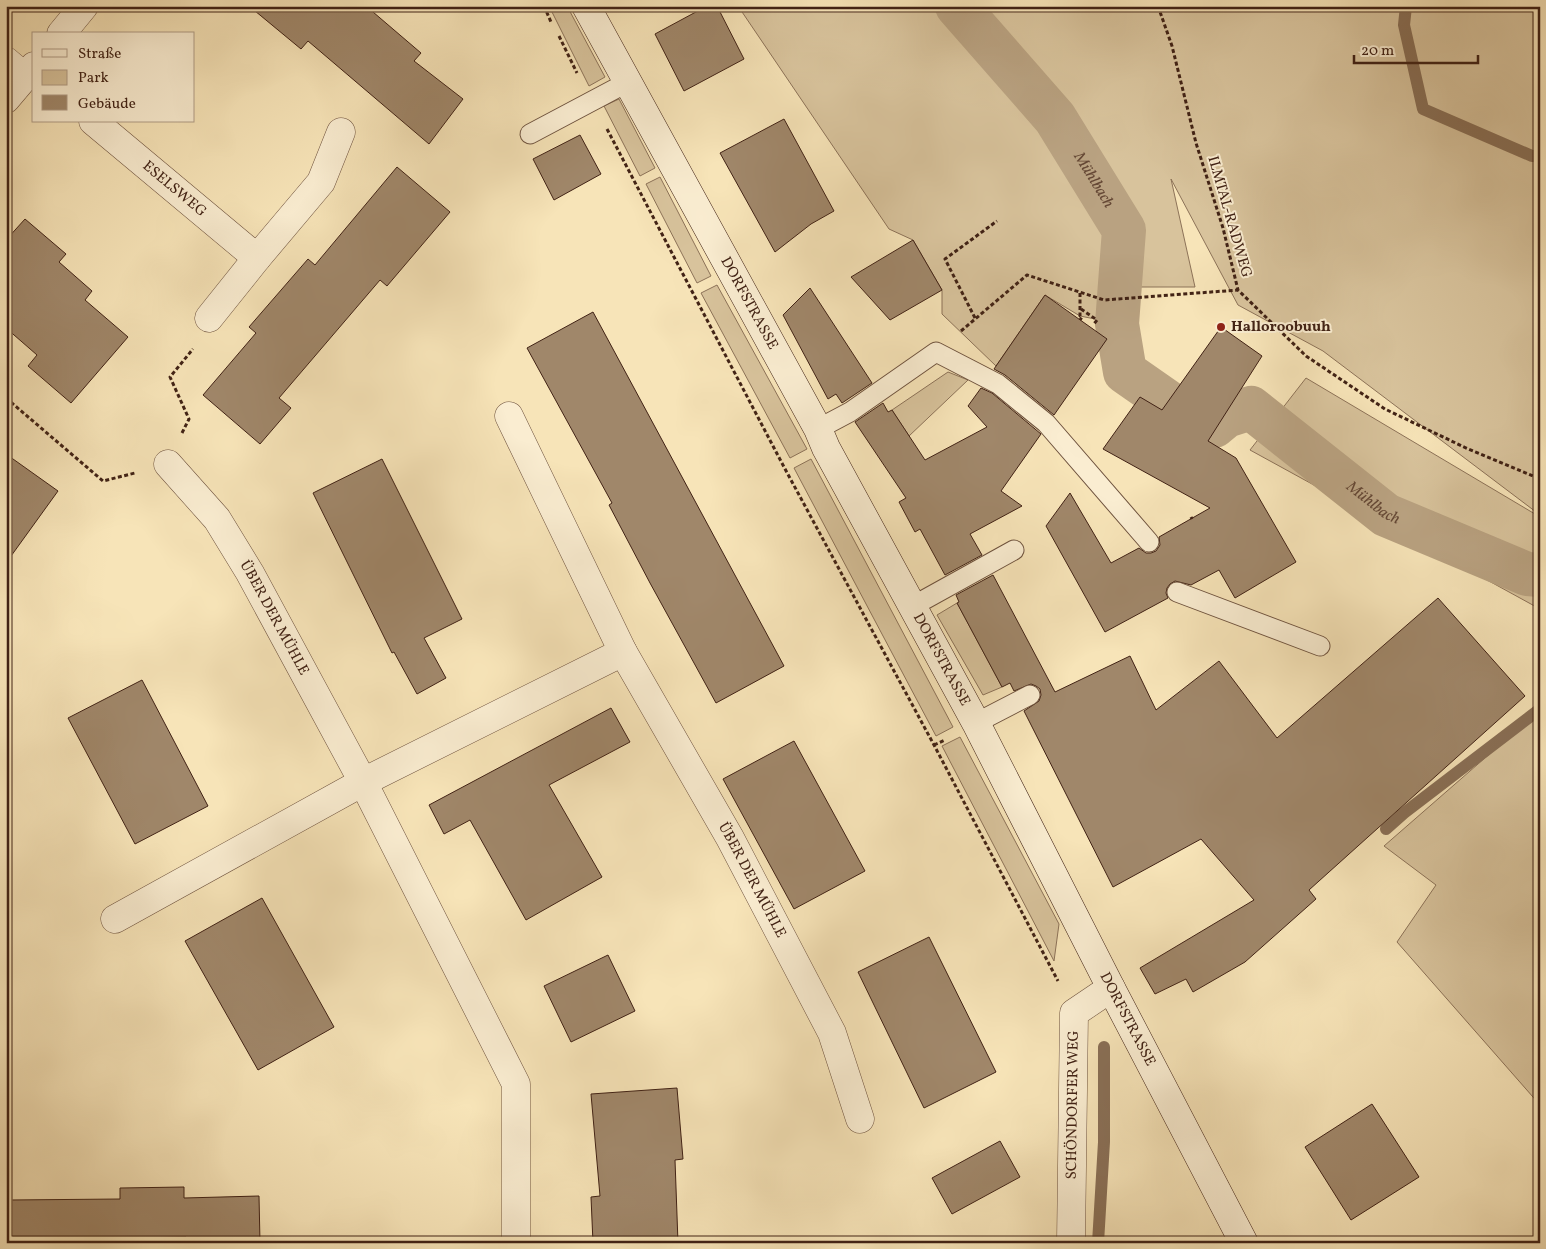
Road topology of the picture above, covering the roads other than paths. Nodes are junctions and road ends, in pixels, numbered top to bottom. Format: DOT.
graph roads {
  1 [pos="84,6"];
  2 [pos="586,6"];
  3 [pos="63,32"];
  4 [pos="26,69"];
  5 [pos="628,82"];
  6 [pos="6,99"];
  7 [pos="94,122"];
  8 [pos="341,132"];
  9 [pos="530,134"];
  10 [pos="257,258"];
  11 [pos="209,318"];
  12 [pos="510,416"];
  13 [pos="818,429"];
  14 [pos="168,464"];
  15 [pos="1150,542"];
  16 [pos="1014,550"];
  17 [pos="1177,592"];
  18 [pos="913,606"];
  19 [pos="1320,646"];
  20 [pos="623,652"];
  21 [pos="1030,695"];
  22 [pos="976,723"];
  23 [pos="363,782"];
  24 [pos="115,919"];
  25 [pos="1111,988"];
  26 [pos="860,1119"];
  27 [pos="516,1243"];
  28 [pos="1071,1243"];
  29 [pos="1244,1243"];
  1 -- 3 [label="street"];
  2 -- 5 [label="street, DORFSTRASSE"];
  4 -- 6 [label="street"];
  5 -- 9 [label="lane"];
  5 -- 13 [label="street, DORFSTRASSE"];
  7 -- 10 [label="street, ESELSWEG"];
  8 -- 10 [label="street"];
  10 -- 11 [label="street"];
  12 -- 20 [label="street, ÜBER DER MÜHLE"];
  13 -- 15 [label="lane"];
  13 -- 18 [label="street, DORFSTRASSE"];
  14 -- 23 [label="street, ÜBER DER MÜHLE"];
  16 -- 18 [label="lane"];
  17 -- 19 [label="lane"];
  18 -- 22 [label="street, DORFSTRASSE"];
  20 -- 23 [label="street"];
  20 -- 26 [label="street, ÜBER DER MÜHLE"];
  21 -- 22 [label="lane"];
  22 -- 25 [label="street, DORFSTRASSE"];
  23 -- 24 [label="street"];
  23 -- 27 [label="street, ÜBER DER MÜHLE"];
  25 -- 28 [label="street, SCHÖNDORFER WEG"];
  25 -- 29 [label="street, DORFSTRASSE"];
}
